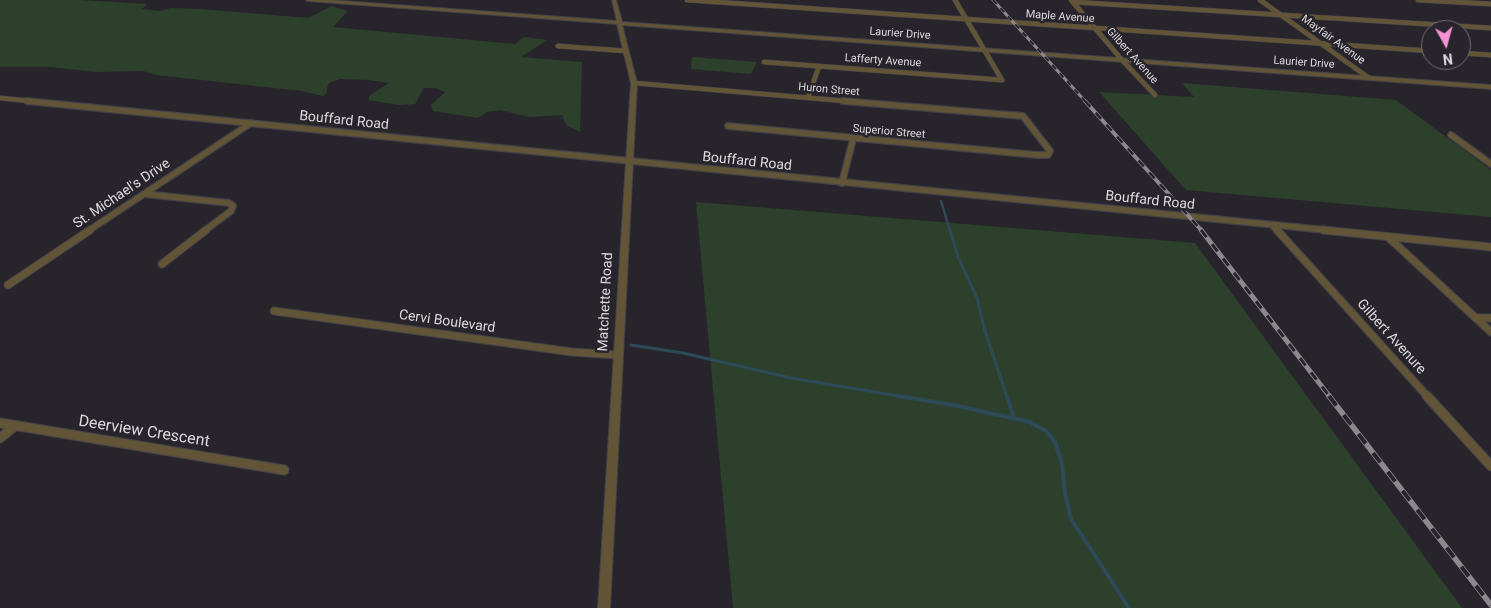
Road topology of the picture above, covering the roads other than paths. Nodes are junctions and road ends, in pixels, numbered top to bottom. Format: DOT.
graph roads {
  1 [pos="308,0"];
  2 [pos="614,0"];
  3 [pos="687,0"];
  4 [pos="955,0"];
  5 [pos="1260,0"];
  6 [pos="1418,0"];
  7 [pos="329,1"];
  8 [pos="1072,1"];
  9 [pos="1491,4"];
  10 [pos="1281,14"];
  11 [pos="966,19"];
  12 [pos="619,23"];
  13 [pos="1095,28"];
  14 [pos="1491,28"];
  15 [pos="1322,44"];
  16 [pos="558,46"];
  17 [pos="983,50"];
  18 [pos="1421,50"];
  19 [pos="626,51"];
  20 [pos="1471,54"];
  21 [pos="1491,55"];
  22 [pos="1122,60"];
  23 [pos="764,62"];
  24 [pos="819,66"];
  25 [pos="1369,78"];
  26 [pos="634,83"];
  27 [pos="1491,87"];
  28 [pos="1155,94"];
  29 [pos="0,98"];
  30 [pos="808,98"];
  31 [pos="251,123"];
  32 [pos="728,126"];
  33 [pos="1451,135"];
  34 [pos="853,138"];
  35 [pos="1048,155"];
  36 [pos="1479,156"];
  37 [pos="1491,156"];
  38 [pos="628,161"];
  39 [pos="1491,164"];
  40 [pos="842,183"];
  41 [pos="145,194"];
  42 [pos="1272,226"];
  43 [pos="1388,237"];
  44 [pos="1491,247"];
  45 [pos="162,264"];
  46 [pos="8,285"];
  47 [pos="274,311"];
  48 [pos="1476,318"];
  49 [pos="1491,318"];
  50 [pos="1491,332"];
  51 [pos="617,355"];
  52 [pos="0,423"];
  53 [pos="15,426"];
  54 [pos="0,438"];
  55 [pos="1491,466"];
  56 [pos="284,470"];
  57 [pos="604,608"];
  1 -- 7 [label="street, Laurier Drive"];
  2 -- 12 [label="street, Matchette Road"];
  3 -- 11 [label="street, Maple Avenue"];
  4 -- 11 [label="street"];
  5 -- 10 [label="street, Mayfair Avenue"];
  6 -- 9 [label="street"];
  7 -- 12 [label="street, Laurier Drive"];
  8 -- 10 [label="street"];
  8 -- 13 [label="street, Gilbert Avenue"];
  10 -- 14 [label="street"];
  10 -- 15 [label="street, Mayfair Avenue"];
  11 -- 13 [label="street, Maple Avenue"];
  11 -- 17 [label="street"];
  12 -- 17 [label="street, Laurier Drive"];
  12 -- 19 [label="street, Matchette Road"];
  13 -- 15 [label="street, Maple Avenue"];
  13 -- 22 [label="street, Gilbert Avenue"];
  15 -- 18 [label="street, Maple Avenue"];
  15 -- 25 [label="street, Mayfair Avenue"];
  16 -- 19 [label="street"];
  17 -- 22 [label="street, Laurier Drive"];
  17 -- 24 [label="street, Lafferty Avenue"];
  19 -- 26 [label="street, Matchette Road"];
  20 -- 21 [label="street"];
  22 -- 25 [label="street, Laurier Drive"];
  22 -- 28 [label="street, Gilbert Avenue"];
  23 -- 24 [label="street, Lafferty Avenue"];
  24 -- 30 [label="street"];
  25 -- 27 [label="street, Laurier Drive"];
  26 -- 30 [label="street, Huron Street"];
  26 -- 38 [label="street, Matchette Road"];
  29 -- 31 [label="street, Bouffard Road"];
  30 -- 35 [label="street, Huron Street"];
  31 -- 38 [label="street, Bouffard Road"];
  31 -- 41 [label="street, St. Michael's Drive"];
  32 -- 34 [label="street, Superior Street"];
  33 -- 36 [label="street"];
  34 -- 35 [label="street, Superior Street"];
  34 -- 40 [label="street"];
  36 -- 37 [label="street"];
  36 -- 39 [label="street"];
  38 -- 40 [label="street, Bouffard Road"];
  38 -- 51 [label="street, Matchette Road"];
  40 -- 42 [label="street, Bouffard Road"];
  41 -- 45 [label="street"];
  41 -- 46 [label="street, St. Michael's Drive"];
  42 -- 43 [label="street, Bouffard Road"];
  42 -- 55 [label="street, Gilbert Avenure"];
  43 -- 44 [label="street, Bouffard Road"];
  43 -- 48 [label="street"];
  47 -- 51 [label="street, Cervi Boulevard"];
  48 -- 49 [label="street"];
  48 -- 50 [label="street"];
  51 -- 57 [label="street, Matchette Road"];
  52 -- 53 [label="street, Deerview Crescent"];
  53 -- 54 [label="street"];
  53 -- 56 [label="street, Deerview Crescent"];
}
